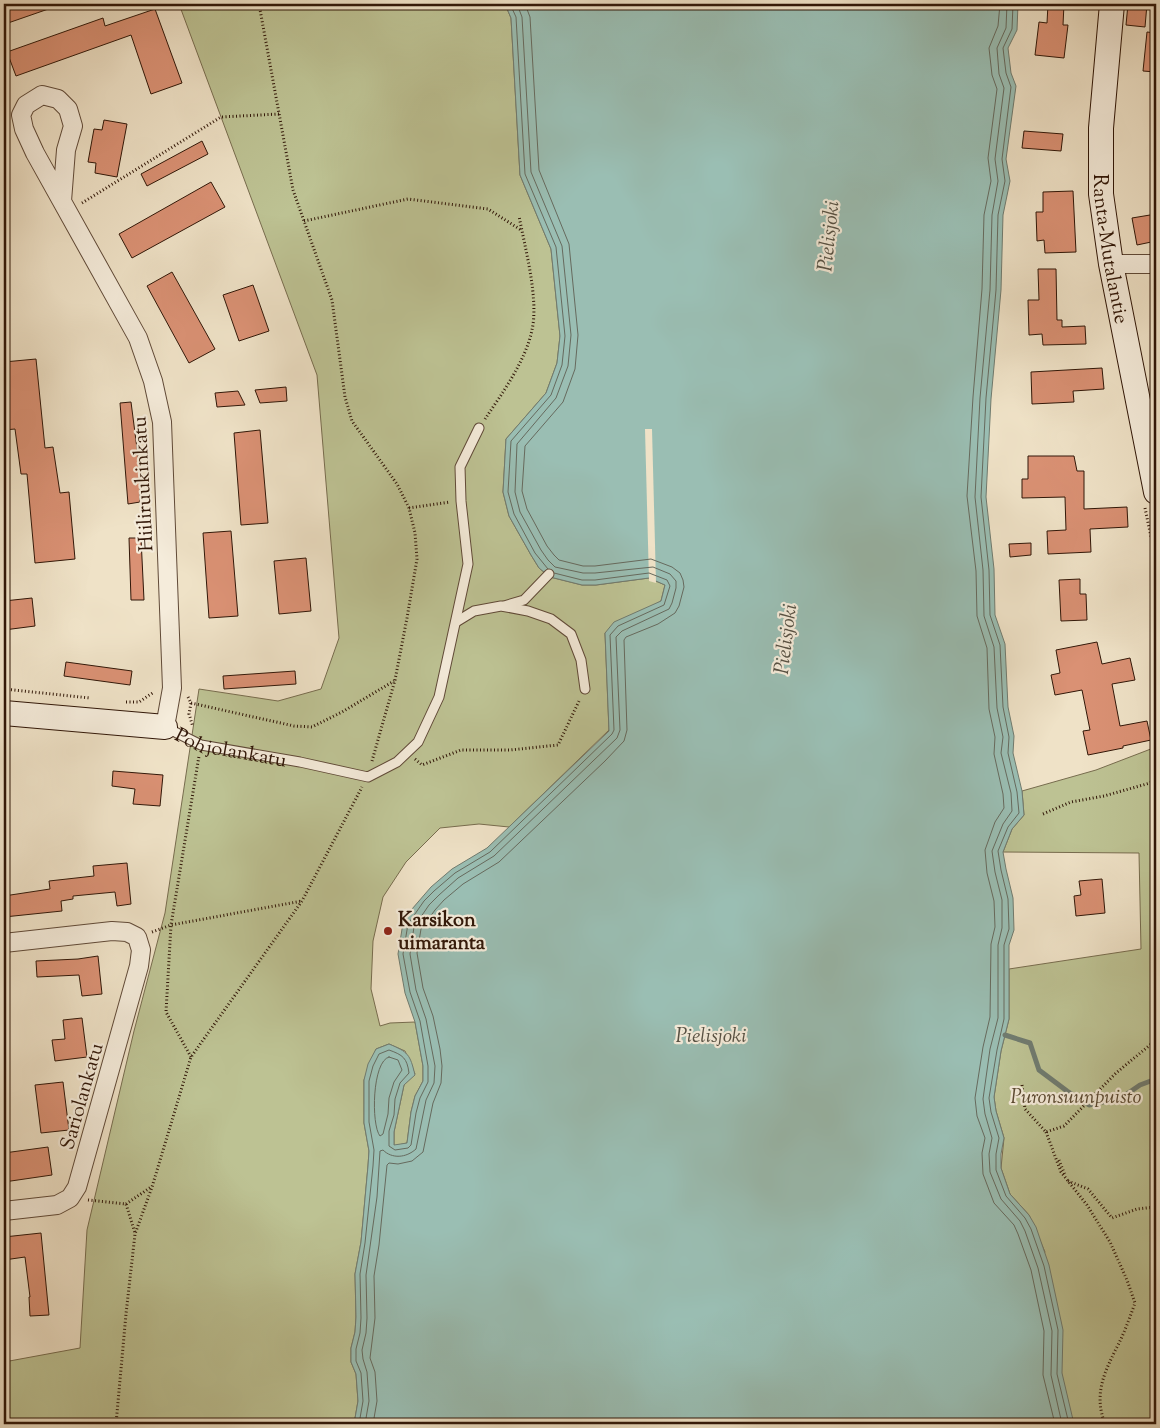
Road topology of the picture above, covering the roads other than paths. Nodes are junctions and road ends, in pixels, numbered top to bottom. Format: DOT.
graph roads {
  1 [pos="1112,4"];
  2 [pos="65,206"];
  3 [pos="1111,264"];
  4 [pos="1156,264"];
  5 [pos="478,428"];
  6 [pos="1152,447"];
  7 [pos="1156,492"];
  8 [pos="549,574"];
  9 [pos="501,606"];
  10 [pos="456,622"];
  11 [pos="585,689"];
  12 [pos="4,713"];
  13 [pos="165,727"];
  14 [pos="4,943"];
  15 [pos="4,1211"];
  1 -- 3 [label="street, Ranta-Mutalantie"];
  2 -- 2 [label="street, Hiiliruukinkatu"];
  2 -- 13 [label="street, Hiiliruukinkatu"];
  3 -- 4 [label="street"];
  3 -- 6 [label="street, Ranta-Mutalantie"];
  5 -- 10 [label="lane"];
  6 -- 7 [label="street, Ranta-Mutalantie"];
  8 -- 9 [label="lane"];
  9 -- 10 [label="lane"];
  9 -- 11 [label="lane"];
  10 -- 13 [label="lane, Pohjolankatu"];
  12 -- 13 [label="street, Pohjolankatu"];
  14 -- 15 [label="street, Sariolankatu"];
}
